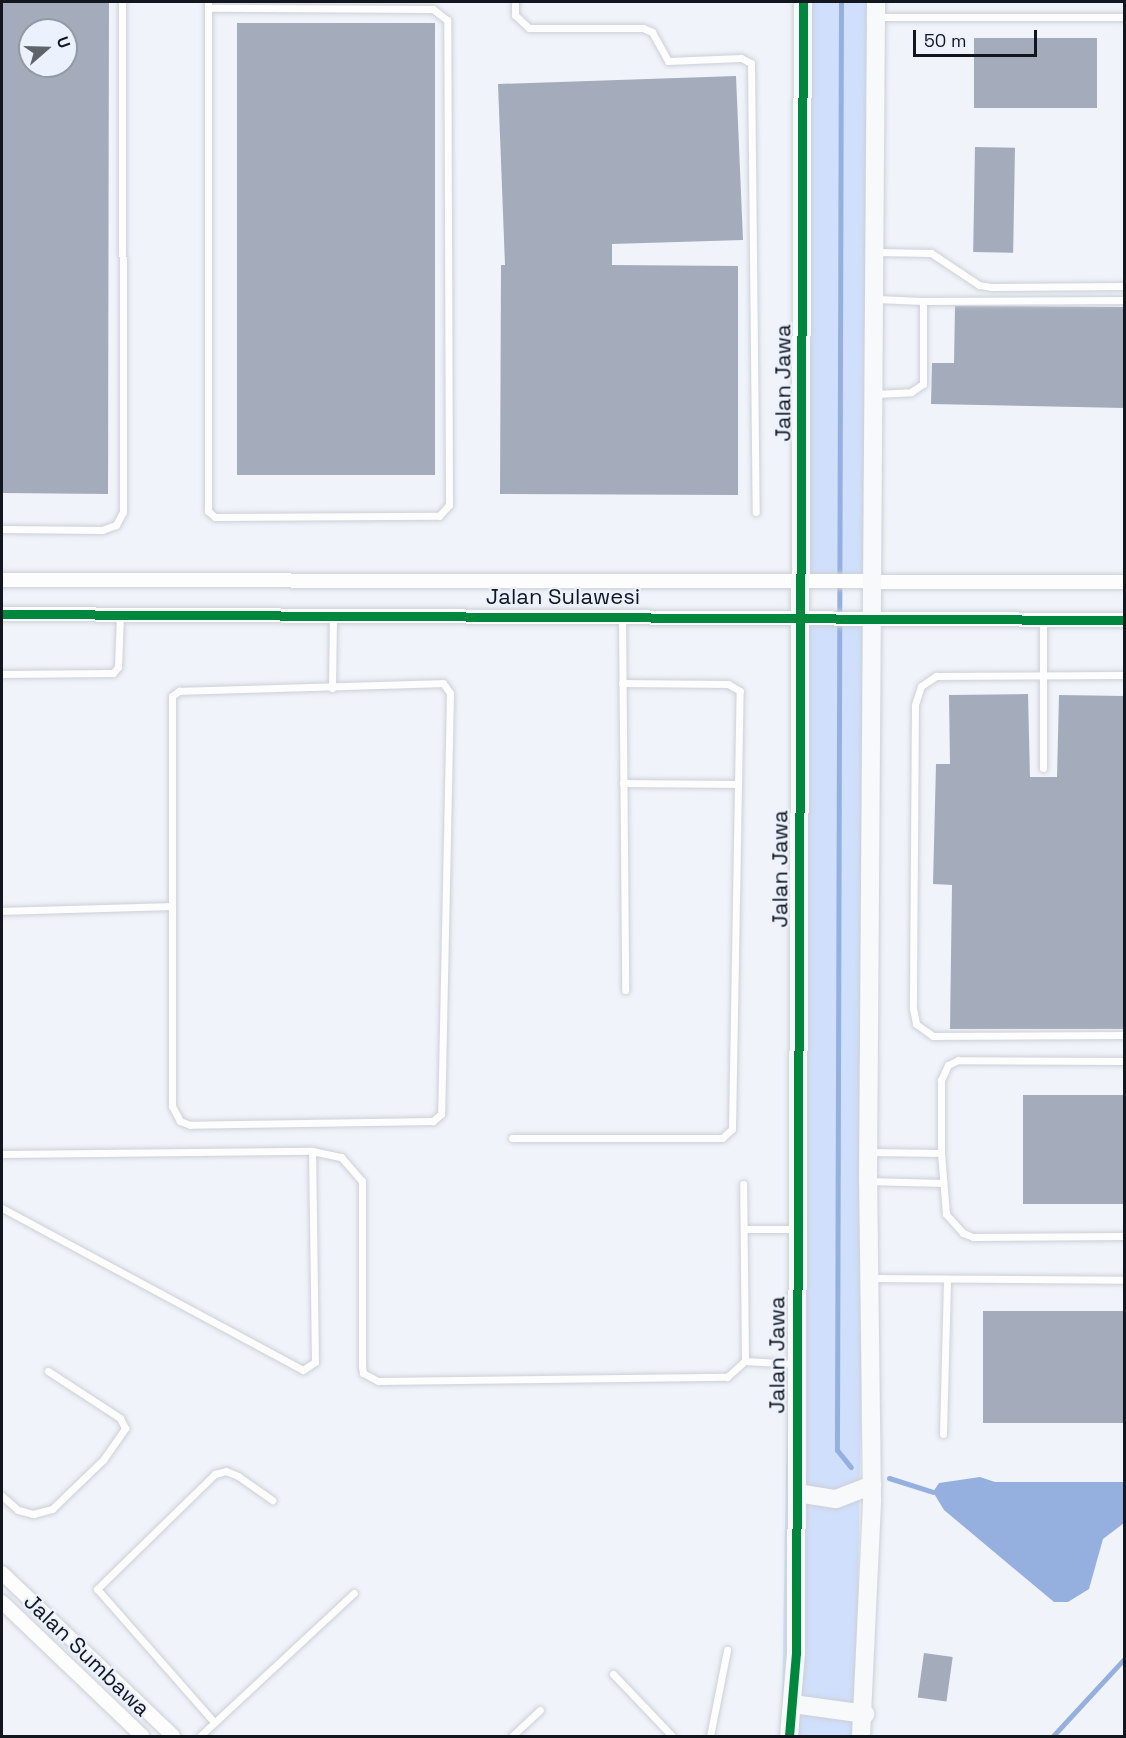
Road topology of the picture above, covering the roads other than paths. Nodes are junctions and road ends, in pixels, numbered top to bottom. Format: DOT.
graph roads {
  1 [pos="122,2"];
  2 [pos="515,2"];
  3 [pos="803,2"];
  4 [pos="208,5"];
  5 [pos="876,9"];
  6 [pos="1125,17"];
  7 [pos="876,252"];
  8 [pos="1125,286"];
  9 [pos="876,299"];
  10 [pos="1125,300"];
  11 [pos="922,301"];
  12 [pos="876,394"];
  13 [pos="756,512"];
  14 [pos="2,529"];
  15 [pos="2,580"];
  16 [pos="809,581"];
  17 [pos="868,581"];
  18 [pos="1125,582"];
  19 [pos="2,615"];
  20 [pos="120,615"];
  21 [pos="333,616"];
  22 [pos="622,617"];
  23 [pos="808,617"];
  24 [pos="867,618"];
  25 [pos="1043,620"];
  26 [pos="1125,620"];
  27 [pos="2,674"];
  28 [pos="1125,675"];
  29 [pos="1044,676"];
  30 [pos="622,683"];
  31 [pos="332,688"];
  32 [pos="1042,768"];
  33 [pos="623,783"];
  34 [pos="738,784"];
  35 [pos="170,906"];
  36 [pos="2,911"];
  37 [pos="625,990"];
  38 [pos="1125,1035"];
  39 [pos="1125,1061"];
  40 [pos="512,1138"];
  41 [pos="312,1151"];
  42 [pos="869,1152"];
  43 [pos="940,1153"];
  44 [pos="2,1154"];
  45 [pos="868,1181"];
  46 [pos="941,1183"];
  47 [pos="743,1184"];
  48 [pos="2,1208"];
  49 [pos="745,1229"];
  50 [pos="798,1229"];
  51 [pos="1125,1236"];
  52 [pos="868,1278"];
  53 [pos="947,1279"];
  54 [pos="1125,1280"];
  55 [pos="745,1361"];
  56 [pos="796,1364"];
  57 [pos="48,1371"];
  58 [pos="943,1434"];
  59 [pos="872,1485"];
  60 [pos="797,1493"];
  61 [pos="2,1496"];
  62 [pos="272,1500"];
  63 [pos="2,1573"];
  64 [pos="354,1593"];
  65 [pos="2,1602"];
  66 [pos="728,1650"];
  67 [pos="613,1674"];
  68 [pos="793,1704"];
  69 [pos="540,1710"];
  70 [pos="865,1714"];
  71 [pos="214,1722"];
  72 [pos="142,1737"];
  73 [pos="173,1737"];
  74 [pos="200,1737"];
  75 [pos="512,1737"];
  76 [pos="672,1737"];
  77 [pos="710,1737"];
  78 [pos="789,1737"];
  79 [pos="861,1737"];
  1 -- 14 [label="lane"];
  2 -- 13 [label="lane"];
  3 -- 16 [label="street, Jalan Jawa"];
  4 -- 4 [label="lane"];
  5 -- 6 [label="lane"];
  5 -- 7 [label="street"];
  7 -- 8 [label="lane"];
  7 -- 9 [label="street"];
  9 -- 11 [label="lane"];
  9 -- 12 [label="street"];
  10 -- 11 [label="lane"];
  11 -- 12 [label="lane"];
  12 -- 17 [label="street"];
  15 -- 16 [label="street, Jalan Sulawesi"];
  16 -- 17 [label="street, Jalan Sulawesi"];
  16 -- 23 [label="street, Jalan Jawa"];
  17 -- 18 [label="street, Jalan Sulawesi"];
  17 -- 24 [label="street"];
  19 -- 20 [label="street, Jalan Sulawesi"];
  20 -- 21 [label="street, Jalan Sulawesi"];
  20 -- 27 [label="lane"];
  21 -- 22 [label="street, Jalan Sulawesi"];
  21 -- 31 [label="lane"];
  22 -- 23 [label="street, Jalan Sulawesi"];
  22 -- 30 [label="lane"];
  23 -- 24 [label="street, Jalan Sulawesi"];
  23 -- 50 [label="street, Jalan Jawa"];
  24 -- 25 [label="street, Jalan Sulawesi"];
  24 -- 42 [label="street"];
  25 -- 26 [label="street, Jalan Sulawesi"];
  25 -- 29 [label="lane"];
  28 -- 29 [label="lane"];
  29 -- 32 [label="lane"];
  29 -- 38 [label="lane"];
  30 -- 33 [label="lane"];
  30 -- 34 [label="lane"];
  31 -- 35 [label="lane"];
  31 -- 35 [label="lane"];
  33 -- 34 [label="lane"];
  33 -- 37 [label="lane"];
  34 -- 40 [label="lane"];
  35 -- 36 [label="lane"];
  39 -- 43 [label="lane"];
  41 -- 44 [label="lane"];
  41 -- 48 [label="lane"];
  41 -- 55 [label="lane"];
  42 -- 43 [label="lane"];
  42 -- 45 [label="street"];
  43 -- 46 [label="lane"];
  45 -- 46 [label="lane"];
  45 -- 52 [label="street"];
  46 -- 51 [label="lane"];
  47 -- 49 [label="lane"];
  49 -- 50 [label="lane"];
  49 -- 55 [label="lane"];
  50 -- 56 [label="street, Jalan Jawa"];
  52 -- 53 [label="lane"];
  52 -- 59 [label="street"];
  53 -- 54 [label="lane"];
  53 -- 58 [label="lane"];
  55 -- 56 [label="lane"];
  56 -- 60 [label="street, Jalan Jawa"];
  57 -- 61 [label="lane"];
  59 -- 60 [label="street"];
  59 -- 70 [label="street"];
  60 -- 68 [label="street, Jalan Jawa"];
  62 -- 71 [label="lane"];
  63 -- 73 [label="street, Jalan Sumbawa"];
  64 -- 71 [label="lane"];
  65 -- 72 [label="street, Jalan Sumbawa"];
  66 -- 77 [label="lane"];
  67 -- 76 [label="lane"];
  68 -- 70 [label="street"];
  68 -- 78 [label="street, Jalan Jawa"];
  69 -- 75 [label="lane"];
  70 -- 79 [label="street"];
  71 -- 74 [label="lane"];
}
